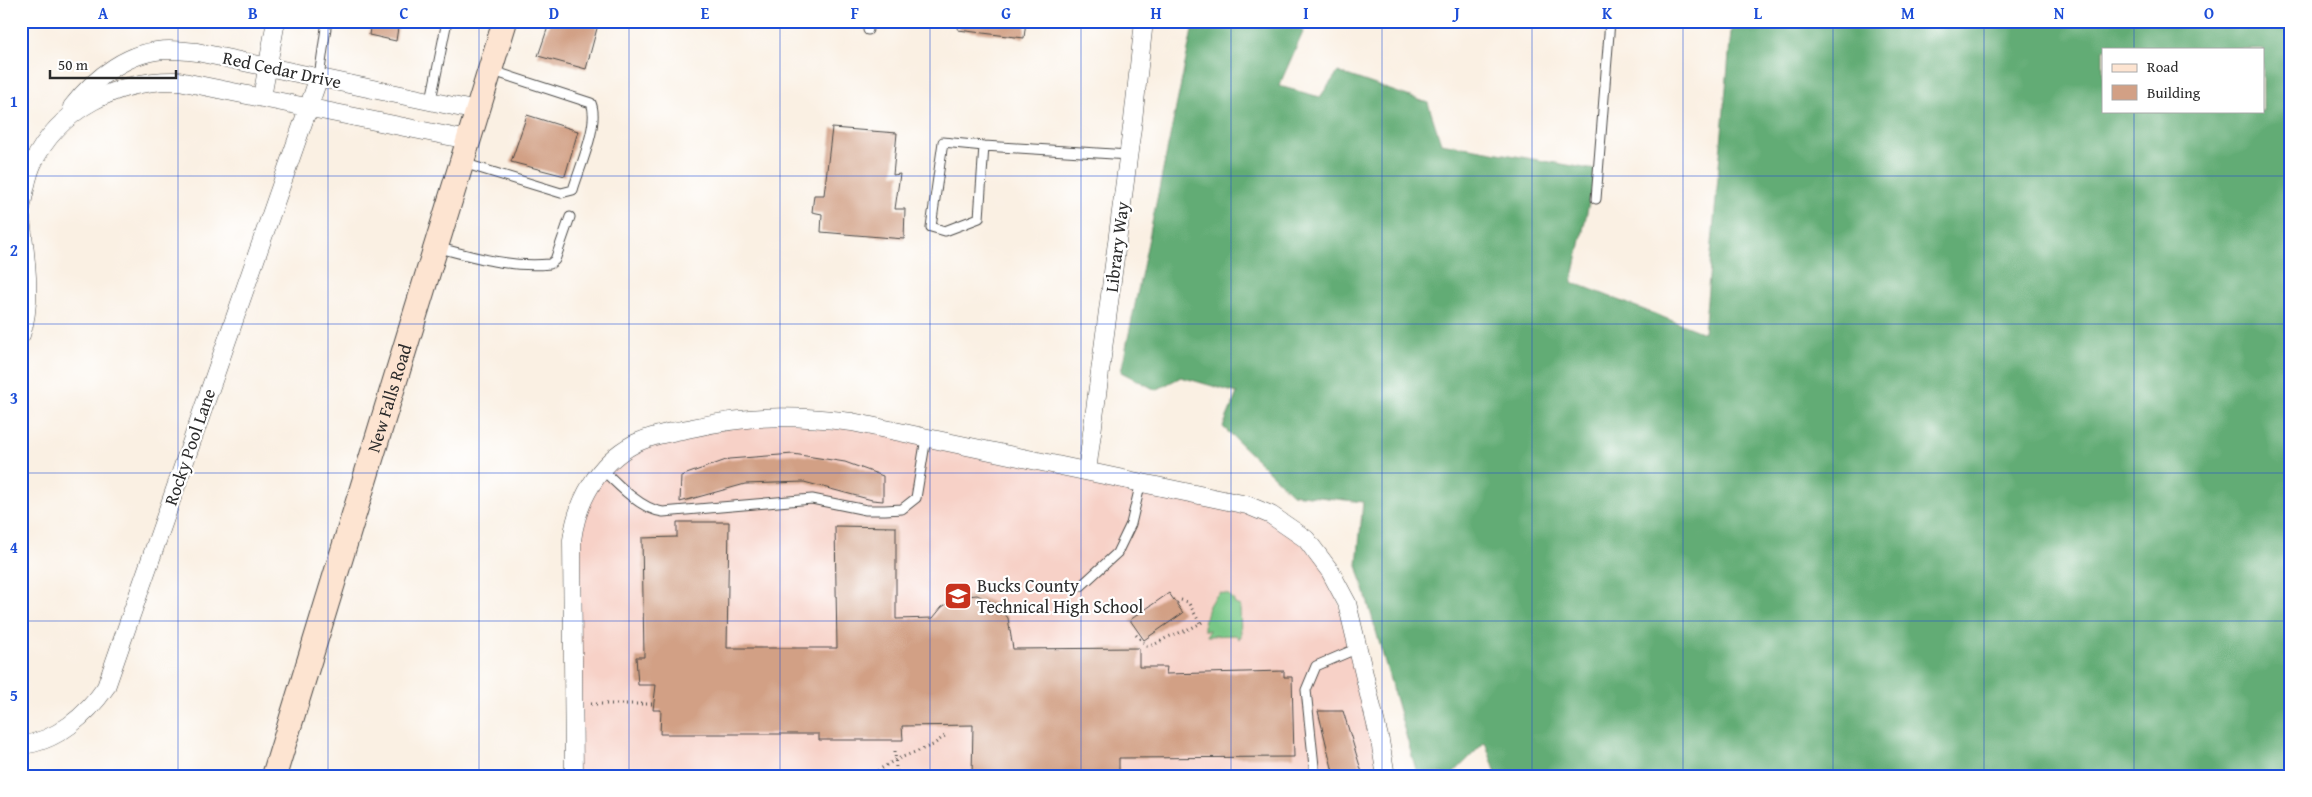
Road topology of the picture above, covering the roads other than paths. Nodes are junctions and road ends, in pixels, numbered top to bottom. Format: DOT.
graph roads {
  1 [pos="276,21"];
  2 [pos="327,21"];
  3 [pos="447,21"];
  4 [pos="505,21"];
  5 [pos="1144,21"];
  6 [pos="1610,21"];
  7 [pos="269,67"];
  8 [pos="489,70"];
  9 [pos="318,77"];
  10 [pos="262,97"];
  11 [pos="431,100"];
  12 [pos="308,107"];
  13 [pos="477,111"];
  14 [pos="55,130"];
  15 [pos="468,140"];
  16 [pos="984,146"];
  17 [pos="1129,155"];
  18 [pos="461,162"];
  19 [pos="1596,199"];
  20 [pos="21,210"];
  21 [pos="570,217"];
  22 [pos="21,218"];
  23 [pos="436,247"];
  24 [pos="21,335"];
  25 [pos="926,438"];
  26 [pos="603,470"];
  27 [pos="1087,471"];
  28 [pos="1141,482"];
  29 [pos="1081,586"];
  30 [pos="1358,648"];
  31 [pos="21,744"];
  32 [pos="274,776"];
  33 [pos="574,776"];
  34 [pos="1315,776"];
  35 [pos="1386,776"];
  1 -- 7 [label="street"];
  2 -- 9 [label="lane"];
  3 -- 11 [label="lane"];
  4 -- 8 [label="main road, New Falls Road"];
  5 -- 17 [label="street, Library Way"];
  6 -- 19 [label="lane"];
  7 -- 9 [label="street, Red Cedar Drive"];
  7 -- 10 [label="street"];
  7 -- 14 [label="street, Red Cedar Drive"];
  8 -- 13 [label="main road, New Falls Road"];
  8 -- 18 [label="lane"];
  9 -- 11 [label="street, Red Cedar Drive"];
  9 -- 12 [label="street, Rocky Pool Lane"];
  10 -- 12 [label="street, Red Cedar Drive"];
  10 -- 14 [label="street, Red Cedar Drive"];
  11 -- 13 [label="street, Red Cedar Drive"];
  12 -- 15 [label="street, Red Cedar Drive"];
  12 -- 31 [label="street, Rocky Pool Lane"];
  13 -- 15 [label="main road, New Falls Road"];
  14 -- 20 [label="street, Red Cedar Drive"];
  15 -- 18 [label="main road, New Falls Road"];
  16 -- 16 [label="lane"];
  16 -- 17 [label="lane"];
  17 -- 27 [label="street, Library Way"];
  18 -- 23 [label="main road, New Falls Road"];
  21 -- 23 [label="lane"];
  22 -- 24 [label="street"];
  23 -- 32 [label="main road, New Falls Road"];
  25 -- 26 [label="street"];
  25 -- 26 [label="lane"];
  25 -- 27 [label="street"];
  26 -- 33 [label="street"];
  27 -- 28 [label="street"];
  28 -- 29 [label="lane"];
  28 -- 30 [label="street"];
  30 -- 34 [label="lane"];
  30 -- 35 [label="street"];
}
